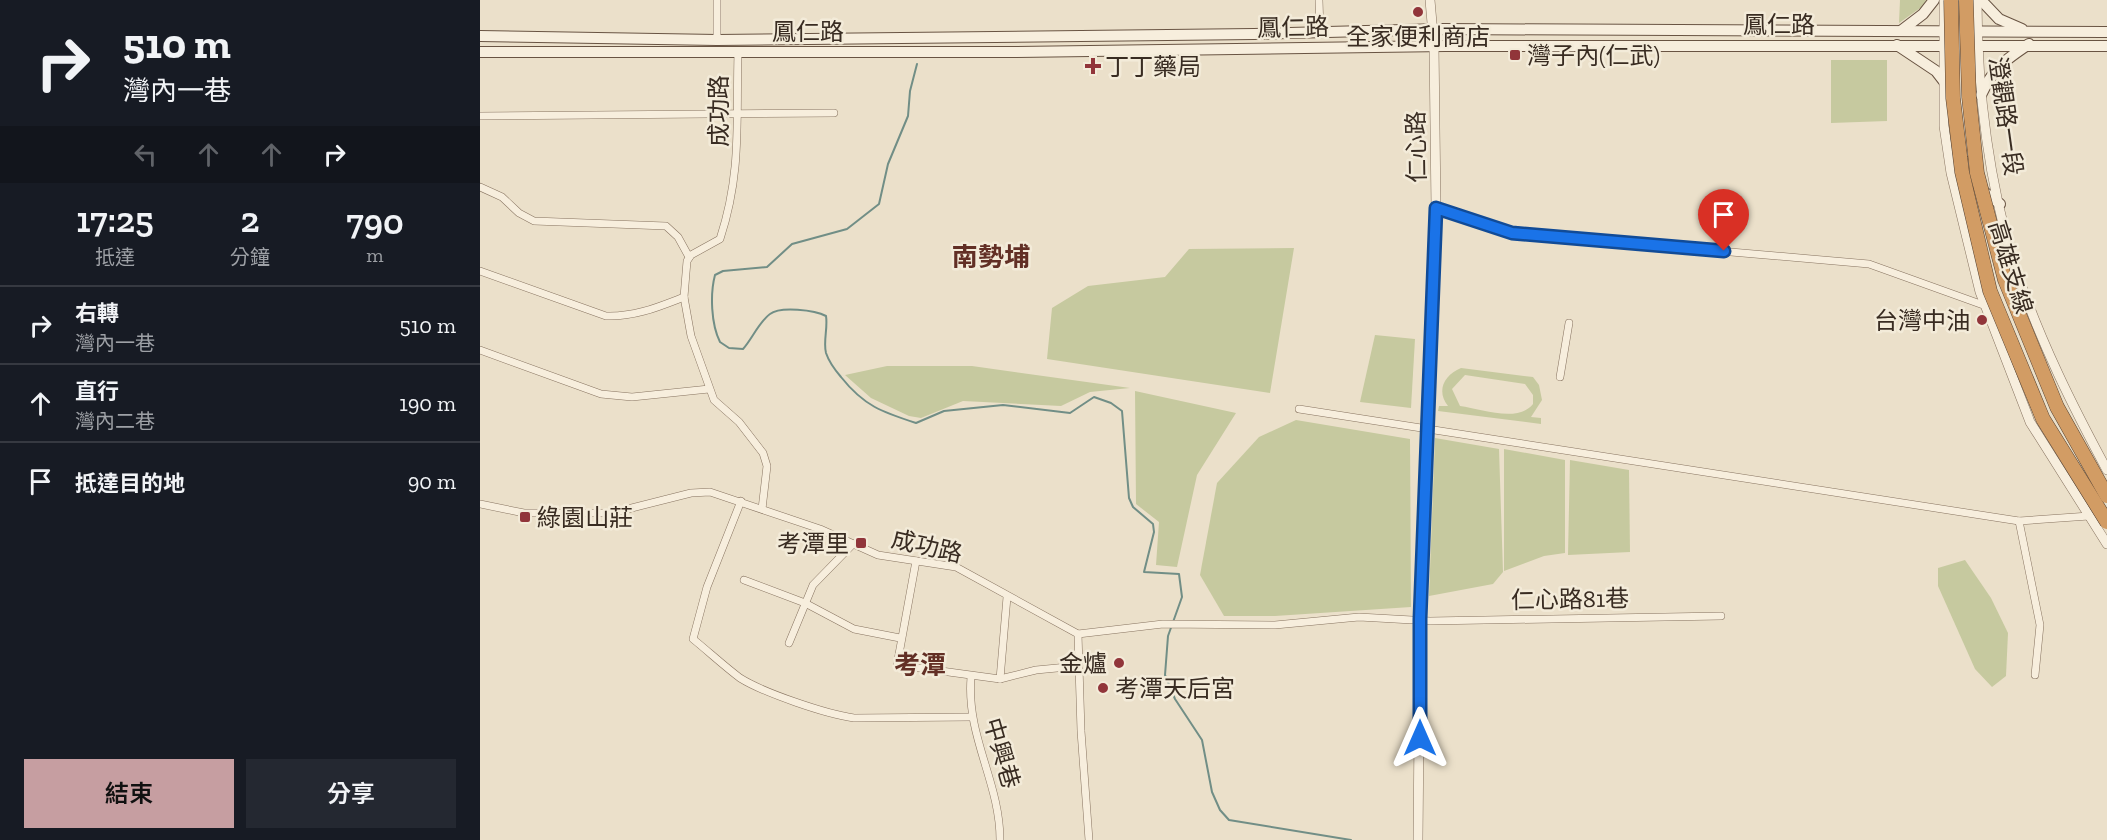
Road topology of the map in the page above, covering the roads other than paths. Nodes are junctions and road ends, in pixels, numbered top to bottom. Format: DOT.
graph roads {
  1 [pos="717,0"];
  2 [pos="1319,0"];
  3 [pos="1430,0"];
  4 [pos="1934,0"];
  5 [pos="1944,0"];
  6 [pos="1951,0"];
  7 [pos="1959,0"];
  8 [pos="1966,0"];
  9 [pos="1979,0"];
  10 [pos="1433,29"];
  11 [pos="1902,30"];
  12 [pos="1952,31"];
  13 [pos="1320,32"];
  14 [pos="1977,32"];
  15 [pos="2031,32"];
  16 [pos="2107,32"];
  17 [pos="480,36"];
  18 [pos="717,40"];
  19 [pos="2029,44"];
  20 [pos="1896,45"];
  21 [pos="1944,45"];
  22 [pos="1434,46"];
  23 [pos="1962,46"];
  24 [pos="1977,46"];
  25 [pos="2107,46"];
  26 [pos="480,52"];
  27 [pos="738,52"];
  28 [pos="717,53"];
  29 [pos="1946,84"];
  30 [pos="1981,95"];
  31 [pos="737,113"];
  32 [pos="834,113"];
  33 [pos="480,116"];
  34 [pos="480,187"];
  35 [pos="2000,204"];
  36 [pos="1436,208"];
  37 [pos="689,257"];
  38 [pos="480,271"];
  39 [pos="684,297"];
  40 [pos="1986,306"];
  41 [pos="1569,323"];
  42 [pos="480,350"];
  43 [pos="1560,377"];
  44 [pos="709,389"];
  45 [pos="1299,409"];
  46 [pos="1427,430"];
  47 [pos="2107,470"];
  48 [pos="2107,496"];
  49 [pos="741,501"];
  50 [pos="480,504"];
  51 [pos="762,509"];
  52 [pos="2089,516"];
  53 [pos="2019,521"];
  54 [pos="2107,522"];
  55 [pos="853,544"];
  56 [pos="2107,544"];
  57 [pos="916,561"];
  58 [pos="744,580"];
  59 [pos="1007,597"];
  60 [pos="805,603"];
  61 [pos="1721,616"];
  62 [pos="1420,619"];
  63 [pos="1078,634"];
  64 [pos="900,638"];
  65 [pos="789,644"];
  66 [pos="1078,666"];
  67 [pos="2035,675"];
  68 [pos="971,677"];
  69 [pos="1000,680"];
  70 [pos="970,717"];
  71 [pos="1000,840"];
  72 [pos="1089,840"];
  73 [pos="1418,840"];
  1 -- 18 [label="street"];
  2 -- 13 [label="street"];
  3 -- 10 [label="street, 仁心路"];
  4 -- 11 [label="main road"];
  5 -- 12 [label="street"];
  6 -- 54 [label="highway, 高雄支線, bridge"];
  7 -- 12 [label="main road"];
  8 -- 48 [label="highway, 高雄支線, bridge"];
  9 -- 14 [label="street, 澄觀路一段"];
  9 -- 15 [label="main road"];
  10 -- 11 [label="main road, 鳳仁路"];
  10 -- 13 [label="main road, 鳳仁路"];
  10 -- 22 [label="street, 仁心路"];
  11 -- 12 [label="main road, 鳳仁路"];
  12 -- 14 [label="main road, 鳳仁路"];
  12 -- 21 [label="street"];
  12 -- 23 [label="main road"];
  13 -- 18 [label="main road, 鳳仁路"];
  14 -- 15 [label="main road, 鳳仁路"];
  14 -- 24 [label="street, 澄觀路一段"];
  15 -- 16 [label="main road, 鳳仁路"];
  17 -- 18 [label="main road, 鳳仁路"];
  18 -- 28 [label="street"];
  19 -- 24 [label="main road, 鳳仁路"];
  19 -- 25 [label="main road, 鳳仁路"];
  19 -- 30 [label="main road"];
  20 -- 21 [label="main road, 鳳仁路"];
  20 -- 22 [label="main road, 鳳仁路"];
  20 -- 29 [label="main road"];
  21 -- 23 [label="main road, 鳳仁路"];
  21 -- 29 [label="street"];
  22 -- 27 [label="main road, 鳳仁路"];
  22 -- 36 [label="street, 仁心路"];
  23 -- 24 [label="main road, 鳳仁路"];
  23 -- 35 [label="main road"];
  24 -- 30 [label="street, 澄觀路一段"];
  26 -- 28 [label="main road, 鳳仁路"];
  27 -- 28 [label="main road, 鳳仁路"];
  27 -- 31 [label="street, 成功路"];
  29 -- 40 [label="street"];
  30 -- 35 [label="street, 澄觀路一段"];
  31 -- 32 [label="street"];
  31 -- 33 [label="street"];
  31 -- 37 [label="street, 成功路"];
  34 -- 37 [label="street"];
  35 -- 47 [label="street, 澄觀路一段"];
  36 -- 40 [label="street"];
  36 -- 46 [label="street, 仁心路"];
  37 -- 39 [label="street"];
  38 -- 39 [label="street"];
  39 -- 44 [label="street"];
  40 -- 52 [label="street"];
  41 -- 43 [label="street"];
  42 -- 44 [label="street"];
  44 -- 51 [label="street"];
  45 -- 46 [label="street"];
  46 -- 53 [label="street"];
  46 -- 62 [label="street, 仁心路"];
  49 -- 50 [label="street, 成功路"];
  49 -- 51 [label="street, 成功路"];
  49 -- 70 [label="street"];
  51 -- 55 [label="street, 成功路"];
  52 -- 53 [label="street"];
  52 -- 56 [label="street"];
  53 -- 67 [label="street"];
  55 -- 57 [label="street, 成功路"];
  55 -- 60 [label="street"];
  57 -- 59 [label="street, 成功路"];
  57 -- 64 [label="street"];
  58 -- 60 [label="street"];
  59 -- 63 [label="street, 成功路"];
  59 -- 69 [label="street, 中興巷"];
  60 -- 64 [label="street"];
  60 -- 65 [label="street"];
  61 -- 62 [label="street, 仁心路81巷"];
  62 -- 63 [label="street"];
  62 -- 73 [label="street, 仁心路"];
  63 -- 66 [label="street"];
  64 -- 68 [label="street, 中興巷"];
  66 -- 69 [label="street, 中興巷"];
  66 -- 72 [label="street"];
  68 -- 69 [label="street, 中興巷"];
  68 -- 70 [label="street, 中興巷"];
  70 -- 71 [label="street, 中興巷"];
}
